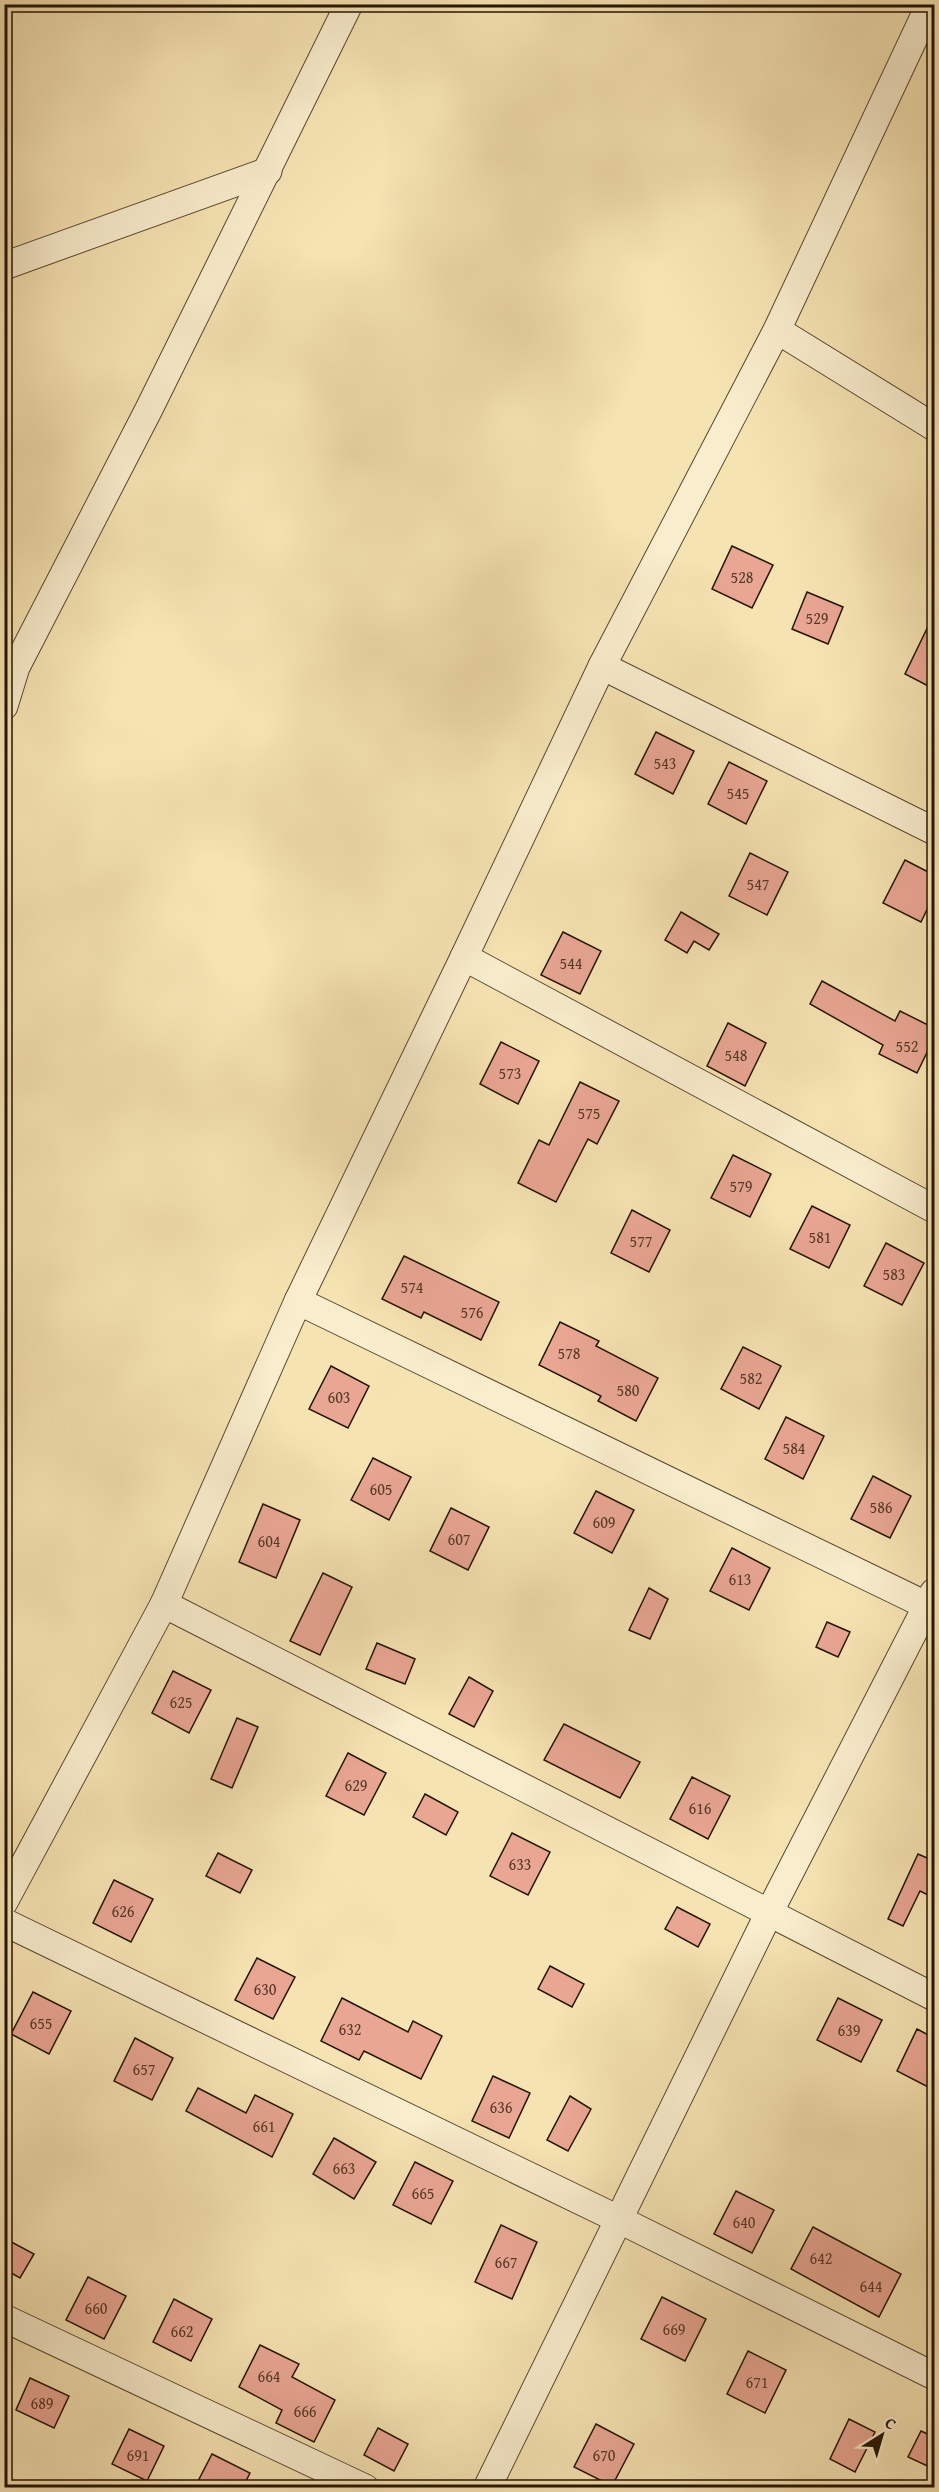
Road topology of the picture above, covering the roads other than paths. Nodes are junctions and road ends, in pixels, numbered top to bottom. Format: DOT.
graph roads {
  1 [pos="349,4"];
  2 [pos="930,4"];
  3 [pos="268,171"];
  4 [pos="4,266"];
  5 [pos="777,330"];
  6 [pos="934,427"];
  7 [pos="602,666"];
  8 [pos="4,706"];
  9 [pos="934,831"];
  10 [pos="464,957"];
  11 [pos="934,1209"];
  12 [pos="298,1301"];
  13 [pos="932,1602"];
  14 [pos="164,1604"];
  15 [pos="4,1902"];
  16 [pos="770,1911"];
  17 [pos="4,1922"];
  18 [pos="934,1997"];
  19 [pos="618,2219"];
  20 [pos="4,2318"];
  21 [pos="934,2376"];
  22 [pos="366,2487"];
  23 [pos="487,2487"];
  1 -- 3 [label="street"];
  2 -- 5 [label="street"];
  3 -- 4 [label="street"];
  3 -- 8 [label="street"];
  5 -- 6 [label="street"];
  5 -- 7 [label="street"];
  7 -- 9 [label="street"];
  7 -- 10 [label="street"];
  10 -- 11 [label="street"];
  10 -- 12 [label="street"];
  12 -- 13 [label="street"];
  12 -- 14 [label="street"];
  13 -- 16 [label="street"];
  14 -- 15 [label="street"];
  14 -- 16 [label="street"];
  16 -- 18 [label="street"];
  16 -- 19 [label="street"];
  17 -- 19 [label="street"];
  19 -- 21 [label="street"];
  19 -- 23 [label="street"];
  20 -- 22 [label="street"];
}
